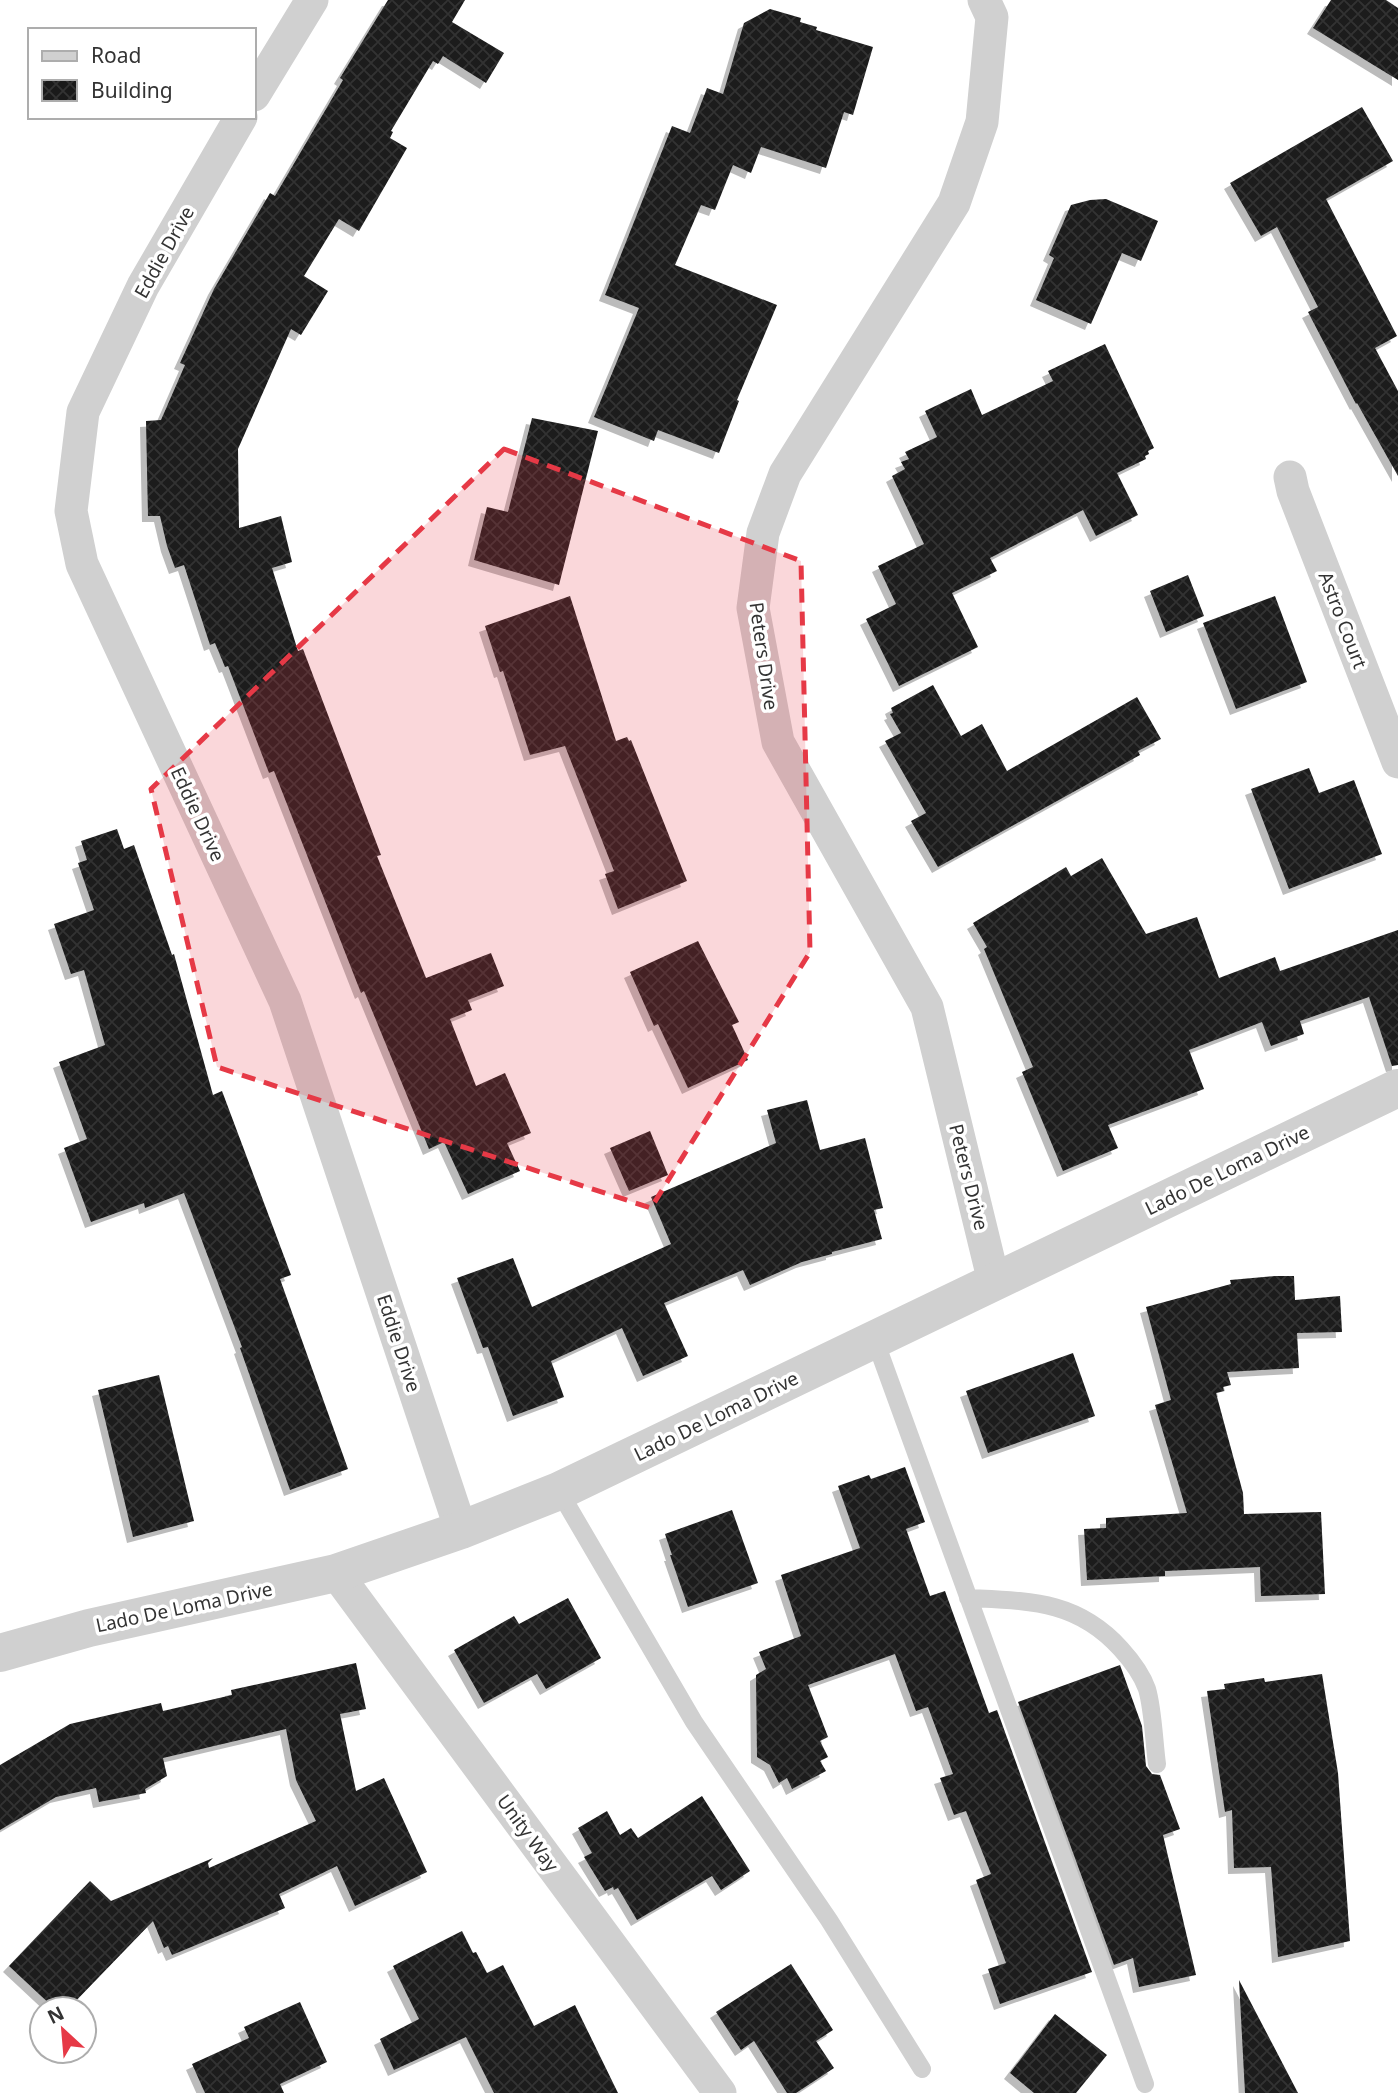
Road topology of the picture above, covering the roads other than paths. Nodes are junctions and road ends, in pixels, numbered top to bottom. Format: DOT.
graph roads {
  1 [pos="312,0"];
  2 [pos="984,0"];
  3 [pos="256,92"];
  4 [pos="240,119"];
  5 [pos="1290,477"];
  6 [pos="1398,762"];
  7 [pos="1398,1088"];
  8 [pos="995,1282"];
  9 [pos="875,1340"];
  10 [pos="559,1491"];
  11 [pos="461,1530"];
  12 [pos="337,1573"];
  13 [pos="968,1598"];
  14 [pos="0,1653"];
  15 [pos="1157,1764"];
  16 [pos="922,2069"];
  17 [pos="1145,2084"];
  18 [pos="720,2093"];
  1 -- 3 [label="street"];
  2 -- 8 [label="street, Peters Drive"];
  4 -- 11 [label="street, Eddie Drive"];
  5 -- 6 [label="street, Astro Court"];
  7 -- 8 [label="street, Lado De Loma Drive"];
  8 -- 9 [label="street, Lado De Loma Drive"];
  9 -- 10 [label="street, Lado De Loma Drive"];
  9 -- 13 [label="lane"];
  10 -- 11 [label="street, Lado De Loma Drive"];
  10 -- 16 [label="lane"];
  11 -- 12 [label="street, Lado De Loma Drive"];
  12 -- 14 [label="street, Lado De Loma Drive"];
  12 -- 18 [label="street, Unity Way"];
  13 -- 15 [label="lane"];
  13 -- 17 [label="lane"];
}
